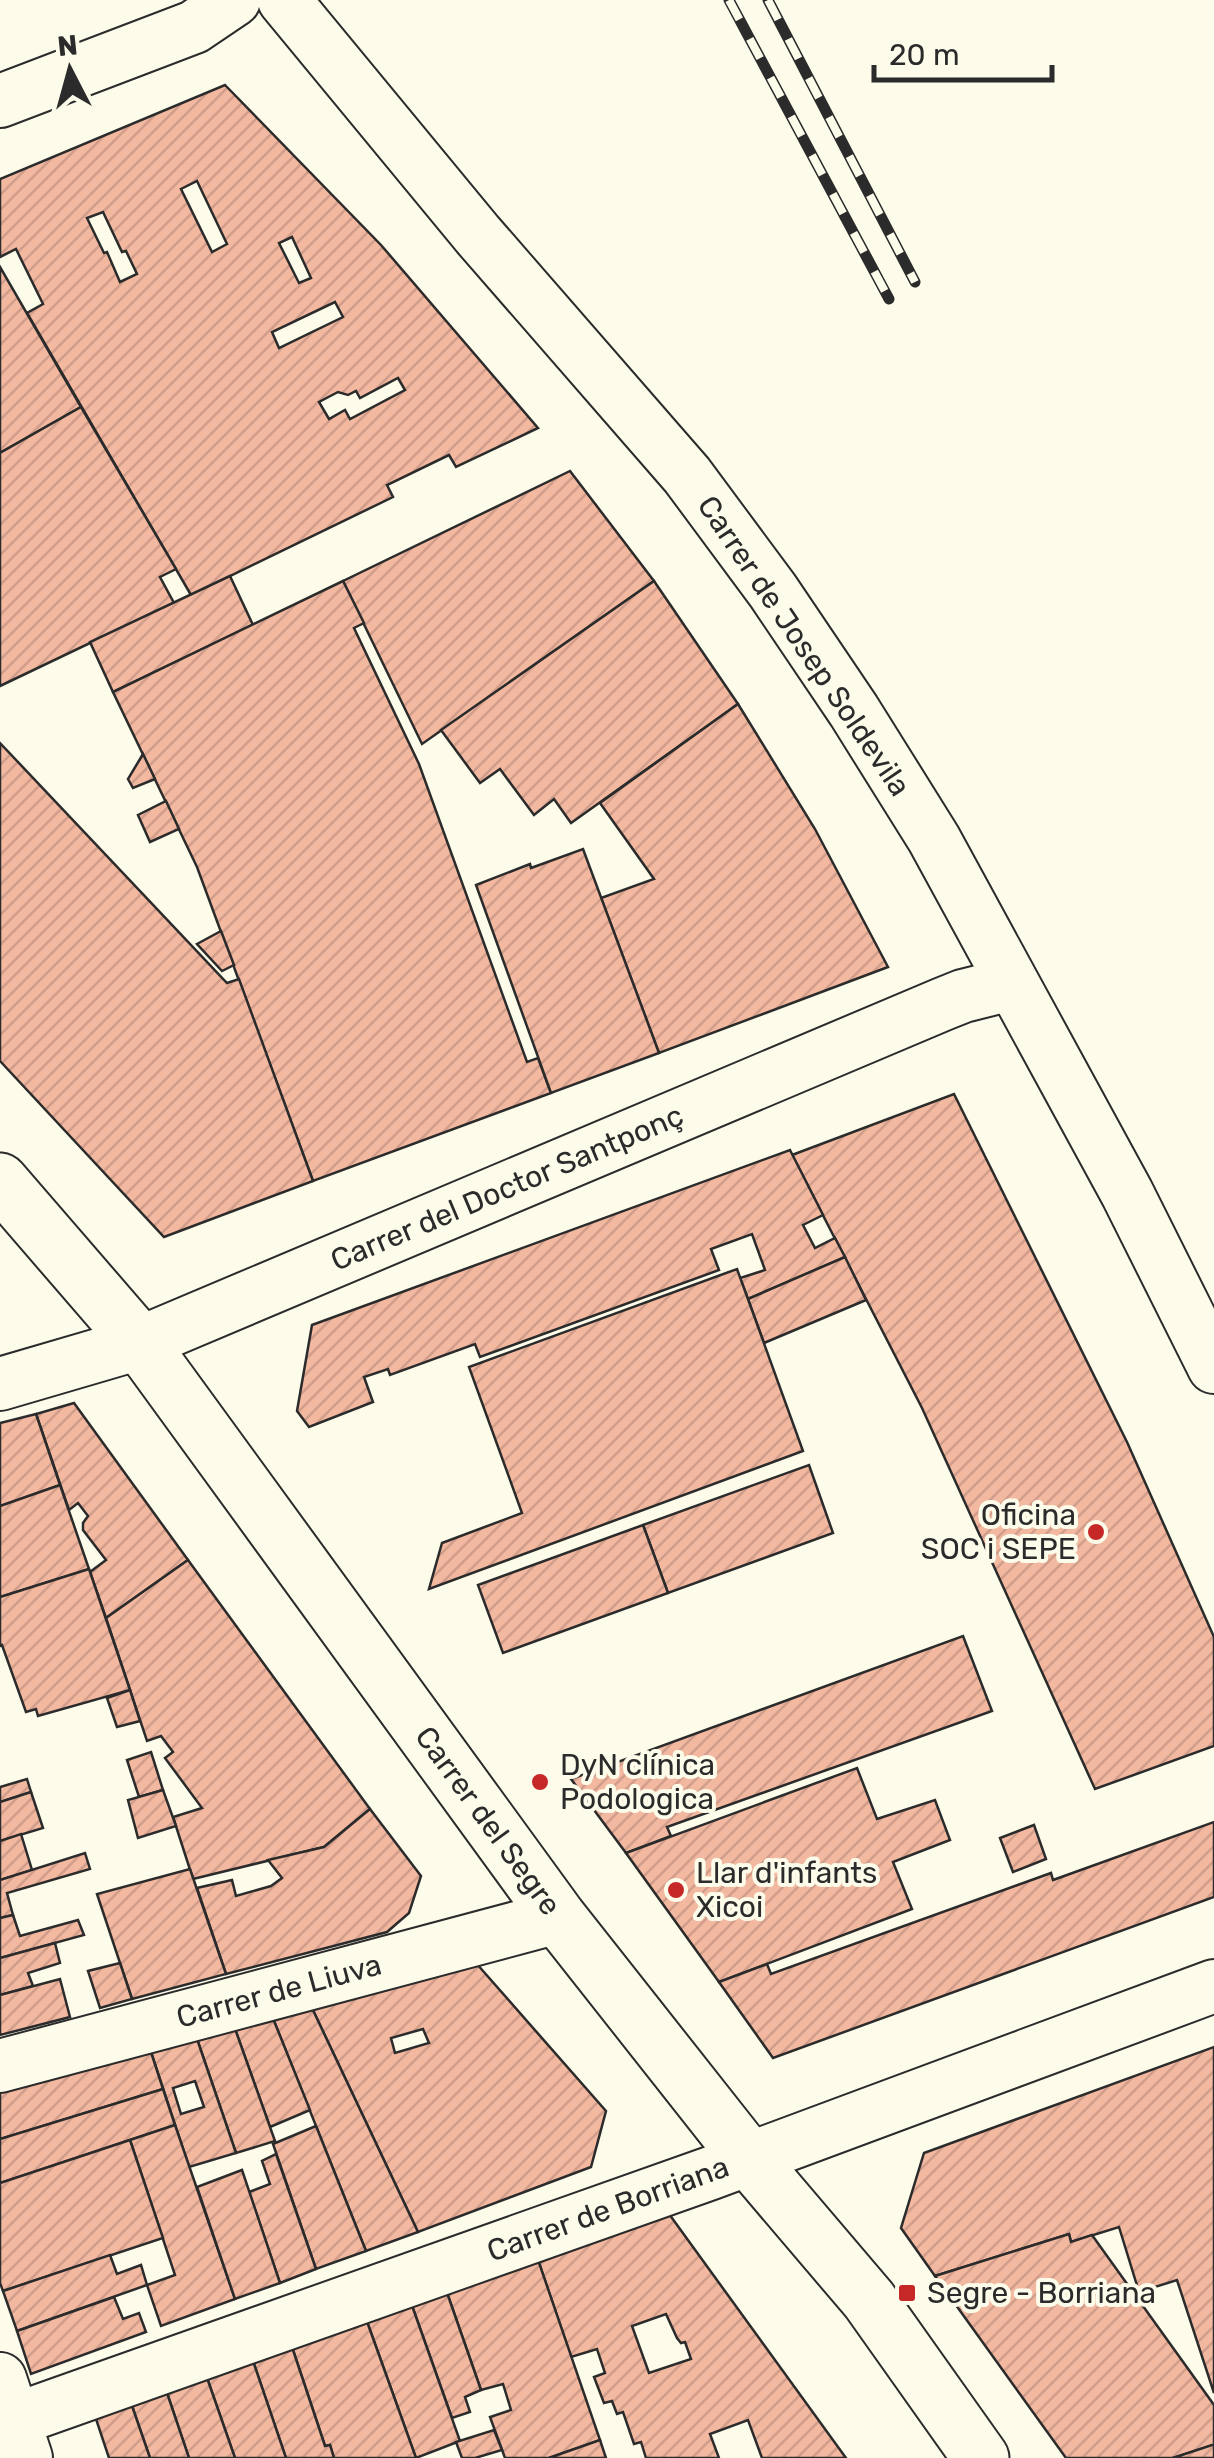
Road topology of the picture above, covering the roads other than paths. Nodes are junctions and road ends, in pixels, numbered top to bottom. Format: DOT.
graph roads {
  1 [pos="234,0"];
  2 [pos="284,0"];
  3 [pos="0,101"];
  4 [pos="1012,984"];
  5 [pos="0,1180"];
  6 [pos="140,1343"];
  7 [pos="1214,1367"];
  8 [pos="0,1384"];
  9 [pos="558,1917"];
  10 [pos="1214,1986"];
  11 [pos="0,2066"];
  12 [pos="750,2159"];
  13 [pos="10,2421"];
  14 [pos="981,2458"];
  1 -- 3 [label="street"];
  2 -- 4 [label="street, Carrer de Josep Soldevila"];
  4 -- 6 [label="street, Carrer del Doctor Santponç"];
  4 -- 7 [label="street, Carrer de Josep Soldevila"];
  5 -- 6 [label="street, Carrer del Segre"];
  6 -- 8 [label="street, Carrer del Doctor Santponç"];
  6 -- 9 [label="street, Carrer del Segre"];
  9 -- 11 [label="street, Carrer de Liuva"];
  9 -- 12 [label="street, Carrer del Segre"];
  10 -- 12 [label="street, Carrer de Borriana"];
  12 -- 13 [label="street, Carrer de Borriana"];
  12 -- 14 [label="street, Carrer del Segre"];
}
